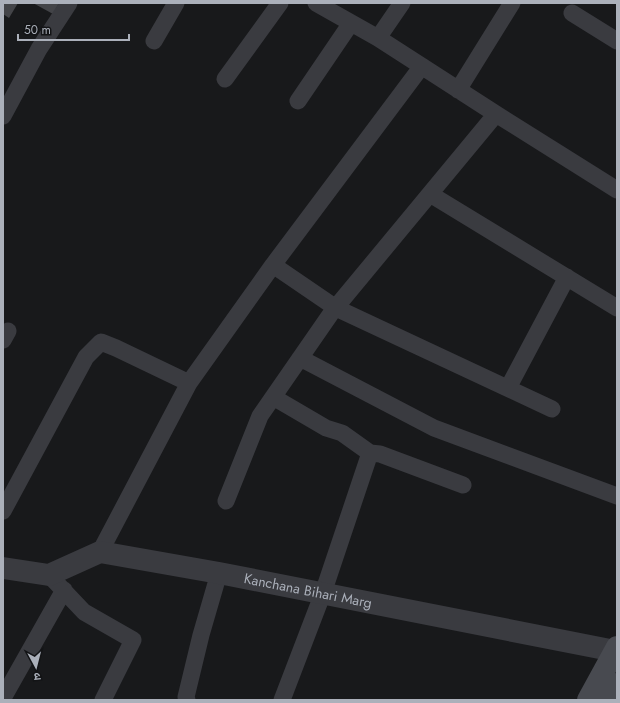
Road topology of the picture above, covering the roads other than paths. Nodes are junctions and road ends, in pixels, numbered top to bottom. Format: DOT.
graph roads {
  1 [pos="69,3"];
  2 [pos="176,3"];
  3 [pos="280,3"];
  4 [pos="316,3"];
  5 [pos="402,3"];
  6 [pos="512,3"];
  7 [pos="572,13"];
  8 [pos="352,23"];
  9 [pos="378,38"];
  10 [pos="154,41"];
  11 [pos="617,41"];
  12 [pos="422,66"];
  13 [pos="225,79"];
  14 [pos="458,90"];
  15 [pos="298,101"];
  16 [pos="496,114"];
  17 [pos="3,116"];
  18 [pos="617,190"];
  19 [pos="430,194"];
  20 [pos="273,265"];
  21 [pos="567,277"];
  22 [pos="336,308"];
  23 [pos="617,308"];
  24 [pos="300,358"];
  25 [pos="189,383"];
  26 [pos="508,388"];
  27 [pos="273,397"];
  28 [pos="552,409"];
  29 [pos="370,453"];
  30 [pos="463,485"];
  31 [pos="617,496"];
  32 [pos="226,501"];
  33 [pos="3,511"];
  34 [pos="100,552"];
  35 [pos="3,568"];
  36 [pos="219,573"];
  37 [pos="49,575"];
  38 [pos="64,590"];
  39 [pos="323,593"];
  40 [pos="616,649"];
  41 [pos="617,684"];
  42 [pos="3,698"];
  43 [pos="103,700"];
  44 [pos="186,700"];
  45 [pos="282,700"];
  46 [pos="588,700"];
  47 [pos="609,700"];
  1 -- 17 [label="street"];
  2 -- 10 [label="street"];
  3 -- 13 [label="street"];
  4 -- 8 [label="street"];
  5 -- 9 [label="street"];
  6 -- 14 [label="street"];
  7 -- 11 [label="street"];
  8 -- 9 [label="street"];
  8 -- 15 [label="street"];
  9 -- 12 [label="street"];
  12 -- 14 [label="street"];
  12 -- 20 [label="street"];
  14 -- 16 [label="street"];
  16 -- 18 [label="street"];
  16 -- 19 [label="street"];
  19 -- 21 [label="street"];
  19 -- 22 [label="street"];
  20 -- 22 [label="street"];
  20 -- 25 [label="street"];
  21 -- 23 [label="street"];
  21 -- 26 [label="street"];
  22 -- 24 [label="street"];
  22 -- 26 [label="street"];
  24 -- 27 [label="street"];
  24 -- 31 [label="street"];
  25 -- 33 [label="street"];
  25 -- 34 [label="street"];
  26 -- 28 [label="street"];
  27 -- 29 [label="street"];
  27 -- 32 [label="street"];
  29 -- 30 [label="street"];
  29 -- 39 [label="street"];
  34 -- 36 [label="street, Kanchana Bihari Marg"];
  34 -- 37 [label="street"];
  35 -- 37 [label="street"];
  36 -- 39 [label="street, Kanchana Bihari Marg"];
  36 -- 44 [label="street"];
  37 -- 38 [label="street"];
  38 -- 42 [label="street"];
  38 -- 43 [label="street"];
  39 -- 40 [label="street, Kanchana Bihari Marg"];
  39 -- 45 [label="street"];
  40 -- 46 [label="main road"];
  41 -- 47 [label="main road"];
}
